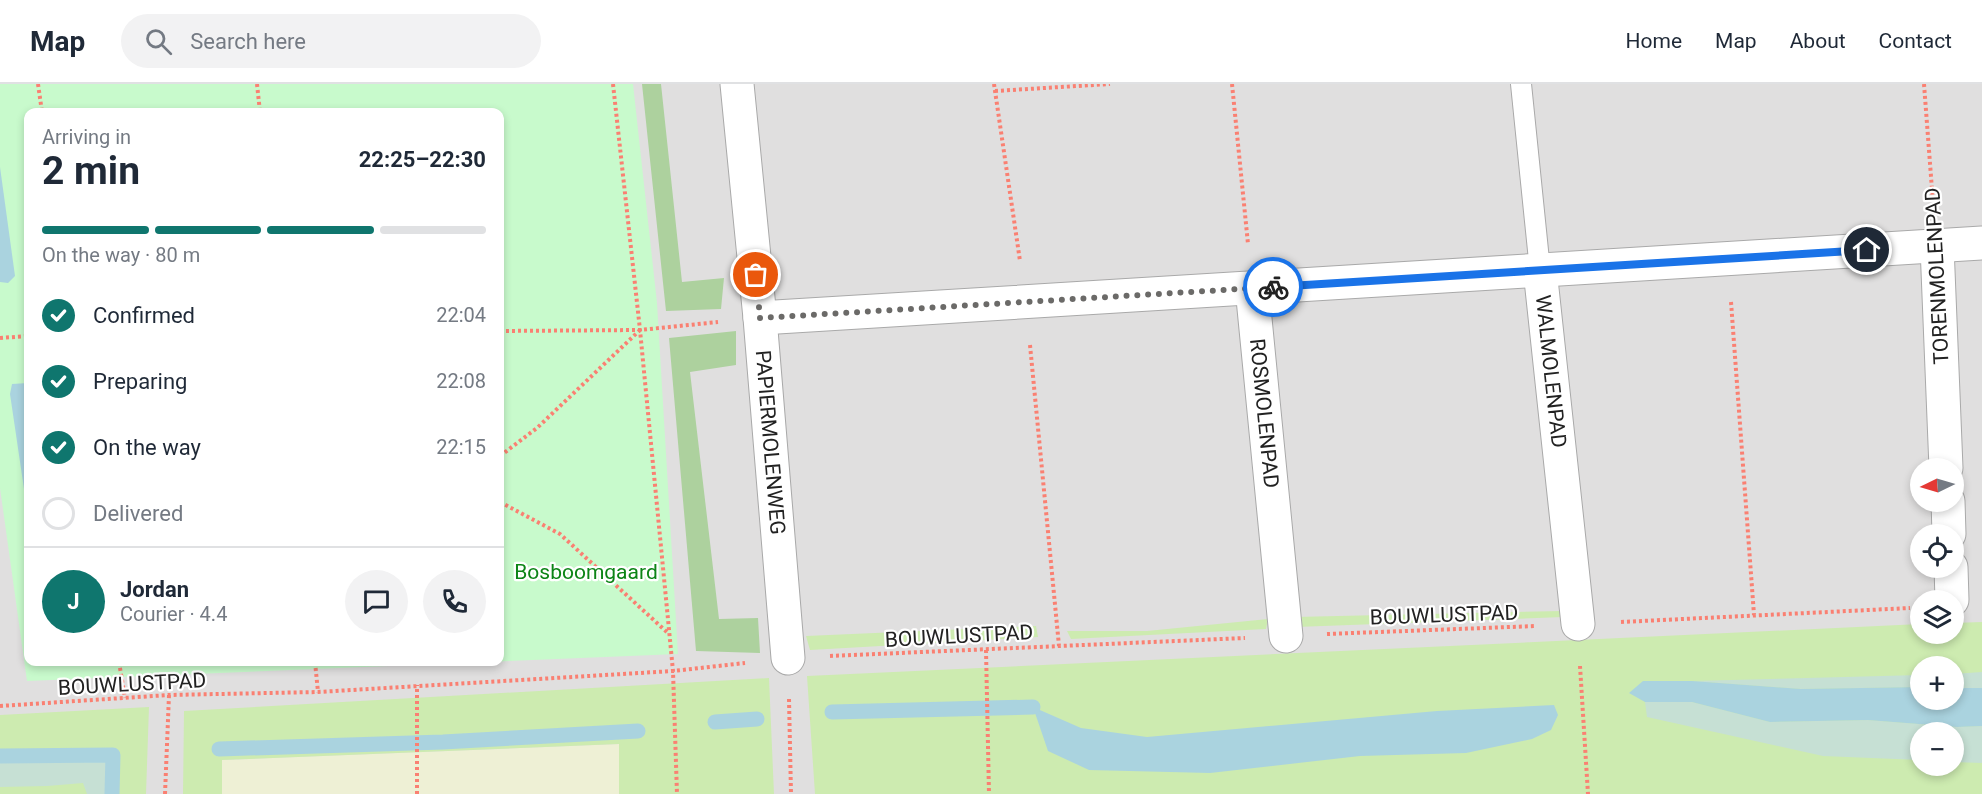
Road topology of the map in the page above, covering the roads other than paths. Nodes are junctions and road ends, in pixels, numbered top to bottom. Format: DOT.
graph roads {
  1 [pos="737,84"];
  2 [pos="1521,84"];
  3 [pos="1982,243"];
  4 [pos="1937,246"];
  5 [pos="1540,270"];
  6 [pos="1252,288"];
  7 [pos="760,318"];
  8 [pos="1946,458"];
  9 [pos="1578,624"];
  10 [pos="1286,636"];
  11 [pos="788,658"];
  1 -- 7 [label="street, PAPIERMOLENWEG"];
  2 -- 5 [label="lane, WALMOLENPAD"];
  3 -- 4 [label="street"];
  4 -- 5 [label="street"];
  4 -- 8 [label="street, TORENMOLENPAD"];
  5 -- 6 [label="street"];
  5 -- 9 [label="street, WALMOLENPAD"];
  6 -- 7 [label="street"];
  6 -- 10 [label="street, ROSMOLENPAD"];
  7 -- 11 [label="street, PAPIERMOLENWEG"];
}
